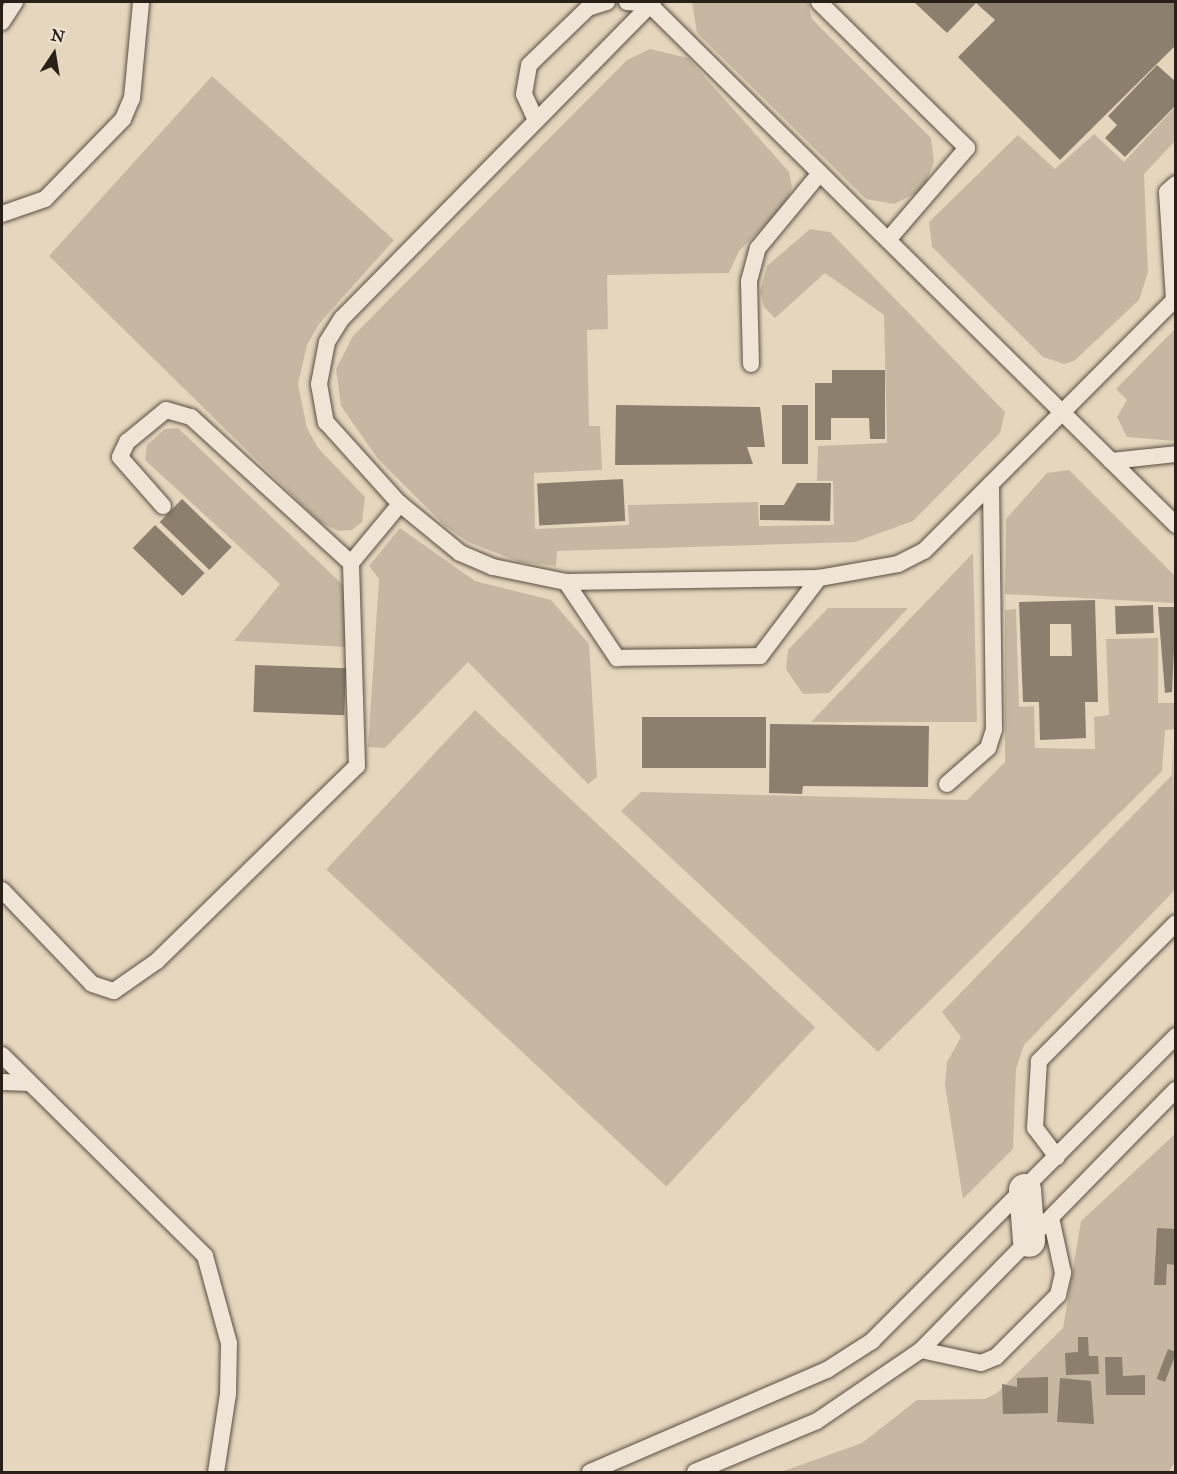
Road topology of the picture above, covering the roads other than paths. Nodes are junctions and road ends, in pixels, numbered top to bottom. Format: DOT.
graph roads {
  1 [pos="15,2"];
  2 [pos="141,2"];
  3 [pos="607,2"];
  4 [pos="627,2"];
  5 [pos="650,2"];
  6 [pos="819,2"];
  7 [pos="2,22"];
  8 [pos="535,118"];
  9 [pos="820,173"];
  10 [pos="1176,184"];
  11 [pos="2,214"];
  12 [pos="888,240"];
  13 [pos="1175,299"];
  14 [pos="751,363"];
  15 [pos="1063,413"];
  16 [pos="1176,454"];
  17 [pos="1111,461"];
  18 [pos="991,484"];
  19 [pos="399,504"];
  20 [pos="163,506"];
  21 [pos="1176,525"];
  22 [pos="351,563"];
  23 [pos="819,578"];
  24 [pos="566,582"];
  25 [pos="947,784"];
  26 [pos="2,890"];
  27 [pos="1176,923"];
  28 [pos="1176,1036"];
  29 [pos="2,1054"];
  30 [pos="2,1082"];
  31 [pos="30,1083"];
  32 [pos="1176,1090"];
  33 [pos="1057,1157"];
  34 [pos="1025,1190"];
  35 [pos="1051,1218"];
  36 [pos="1029,1241"];
  37 [pos="921,1350"];
  38 [pos="216,1473"];
  39 [pos="590,1473"];
  40 [pos="695,1473"];
  1 -- 7 [label="lane"];
  2 -- 11 [label="lane"];
  3 -- 8 [label="lane"];
  4 -- 5 [label="lane"];
  5 -- 8 [label="lane"];
  5 -- 9 [label="lane"];
  6 -- 12 [label="lane"];
  8 -- 19 [label="lane"];
  9 -- 12 [label="lane"];
  9 -- 14 [label="lane"];
  10 -- 13 [label="lane"];
  12 -- 15 [label="lane"];
  13 -- 15 [label="lane"];
  15 -- 17 [label="lane"];
  15 -- 18 [label="lane"];
  16 -- 17 [label="lane"];
  17 -- 21 [label="lane"];
  18 -- 23 [label="lane"];
  18 -- 25 [label="lane"];
  19 -- 22 [label="lane"];
  19 -- 24 [label="lane"];
  20 -- 22 [label="lane"];
  22 -- 26 [label="lane"];
  23 -- 24 [label="lane"];
  23 -- 24 [label="lane"];
  27 -- 33 [label="lane"];
  28 -- 33 [label="lane"];
  29 -- 31 [label="lane"];
  30 -- 31 [label="lane"];
  31 -- 38 [label="lane"];
  32 -- 35 [label="lane"];
  33 -- 34 [label="lane"];
  34 -- 36 [label="street"];
  34 -- 39 [label="lane"];
  35 -- 36 [label="lane"];
  35 -- 37 [label="lane"];
  36 -- 37 [label="lane"];
  37 -- 40 [label="lane"];
}
